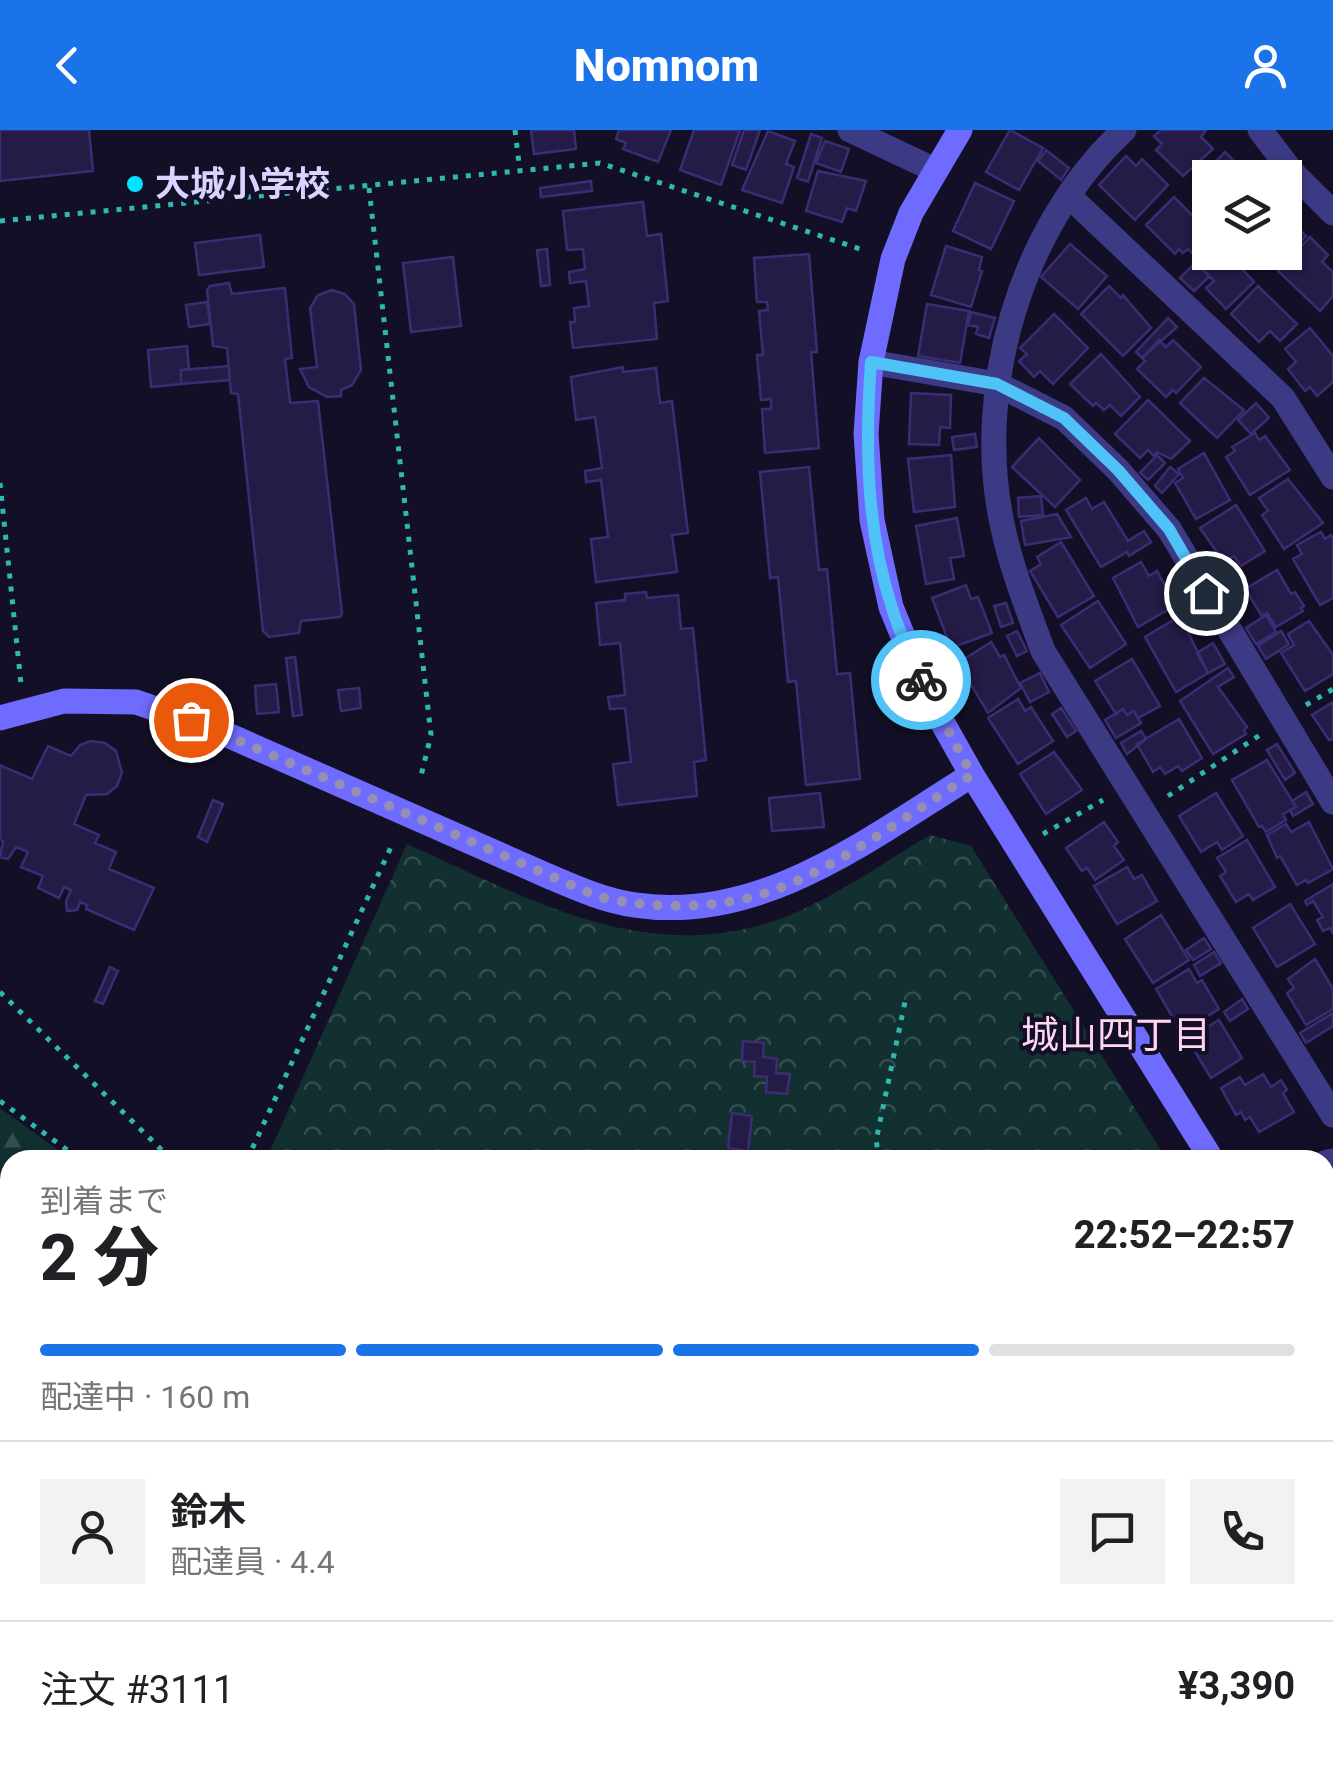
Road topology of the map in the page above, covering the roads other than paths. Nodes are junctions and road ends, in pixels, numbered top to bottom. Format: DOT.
graph roads {
  1 [pos="850,130"];
  2 [pos="960,130"];
  3 [pos="1124,130"];
  4 [pos="1260,130"];
  5 [pos="935,170"];
  6 [pos="1070,197"];
  7 [pos="1333,213"];
  8 [pos="871,362"];
  9 [pos="997,384"];
  10 [pos="1333,477"];
  11 [pos="0,718"];
  12 [pos="972,775"];
  13 [pos="1333,802"];
  14 [pos="1330,1106"];
  15 [pos="1206,1150"];
  1 -- 5 [label="street"];
  2 -- 5 [label="street"];
  3 -- 6 [label="street"];
  4 -- 7 [label="street"];
  5 -- 8 [label="street"];
  6 -- 9 [label="street"];
  6 -- 10 [label="street"];
  8 -- 9 [label="street"];
  8 -- 12 [label="street"];
  9 -- 13 [label="street"];
  9 -- 14 [label="street"];
  11 -- 12 [label="street"];
  12 -- 15 [label="street"];
}
